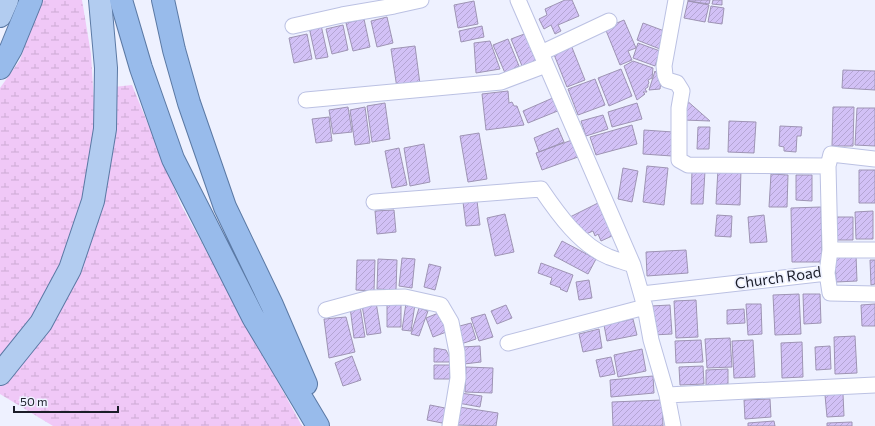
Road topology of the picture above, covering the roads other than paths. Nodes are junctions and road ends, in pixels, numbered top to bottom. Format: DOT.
graph roads {
  1 [pos="7,0"];
  2 [pos="31,0"];
  3 [pos="100,0"];
  4 [pos="121,0"];
  5 [pos="163,0"];
  6 [pos="421,0"];
  7 [pos="518,0"];
  8 [pos="676,0"];
  9 [pos="394,3"];
  10 [pos="0,16"];
  11 [pos="609,21"];
  12 [pos="293,26"];
  13 [pos="543,58"];
  14 [pos="0,68"];
  15 [pos="306,100"];
  16 [pos="875,159"];
  17 [pos="828,166"];
  18 [pos="374,202"];
  19 [pos="830,250"];
  20 [pos="875,250"];
  21 [pos="633,265"];
  22 [pos="827,273"];
  23 [pos="875,294"];
  24 [pos="643,300"];
  25 [pos="326,310"];
  26 [pos="508,343"];
  27 [pos="0,374"];
  28 [pos="875,385"];
  29 [pos="668,395"];
  30 [pos="318,426"];
  31 [pos="325,426"];
  32 [pos="450,426"];
  33 [pos="673,426"];
  1 -- 10 [label="main road"];
  2 -- 14 [label="highway"];
  3 -- 27 [label="main road"];
  4 -- 30 [label="highway"];
  5 -- 31 [label="highway"];
  6 -- 9 [label="street"];
  7 -- 13 [label="street"];
  8 -- 17 [label="street"];
  9 -- 12 [label="street"];
  11 -- 13 [label="street"];
  13 -- 15 [label="street"];
  13 -- 21 [label="street"];
  16 -- 17 [label="street"];
  17 -- 19 [label="street, Church Road"];
  18 -- 21 [label="street"];
  19 -- 20 [label="street"];
  19 -- 22 [label="street, Church Road"];
  21 -- 24 [label="street"];
  22 -- 23 [label="street"];
  22 -- 24 [label="street, Church Road"];
  24 -- 26 [label="street, Church Road"];
  24 -- 29 [label="street"];
  25 -- 32 [label="street"];
  28 -- 29 [label="street"];
  29 -- 33 [label="street"];
}
